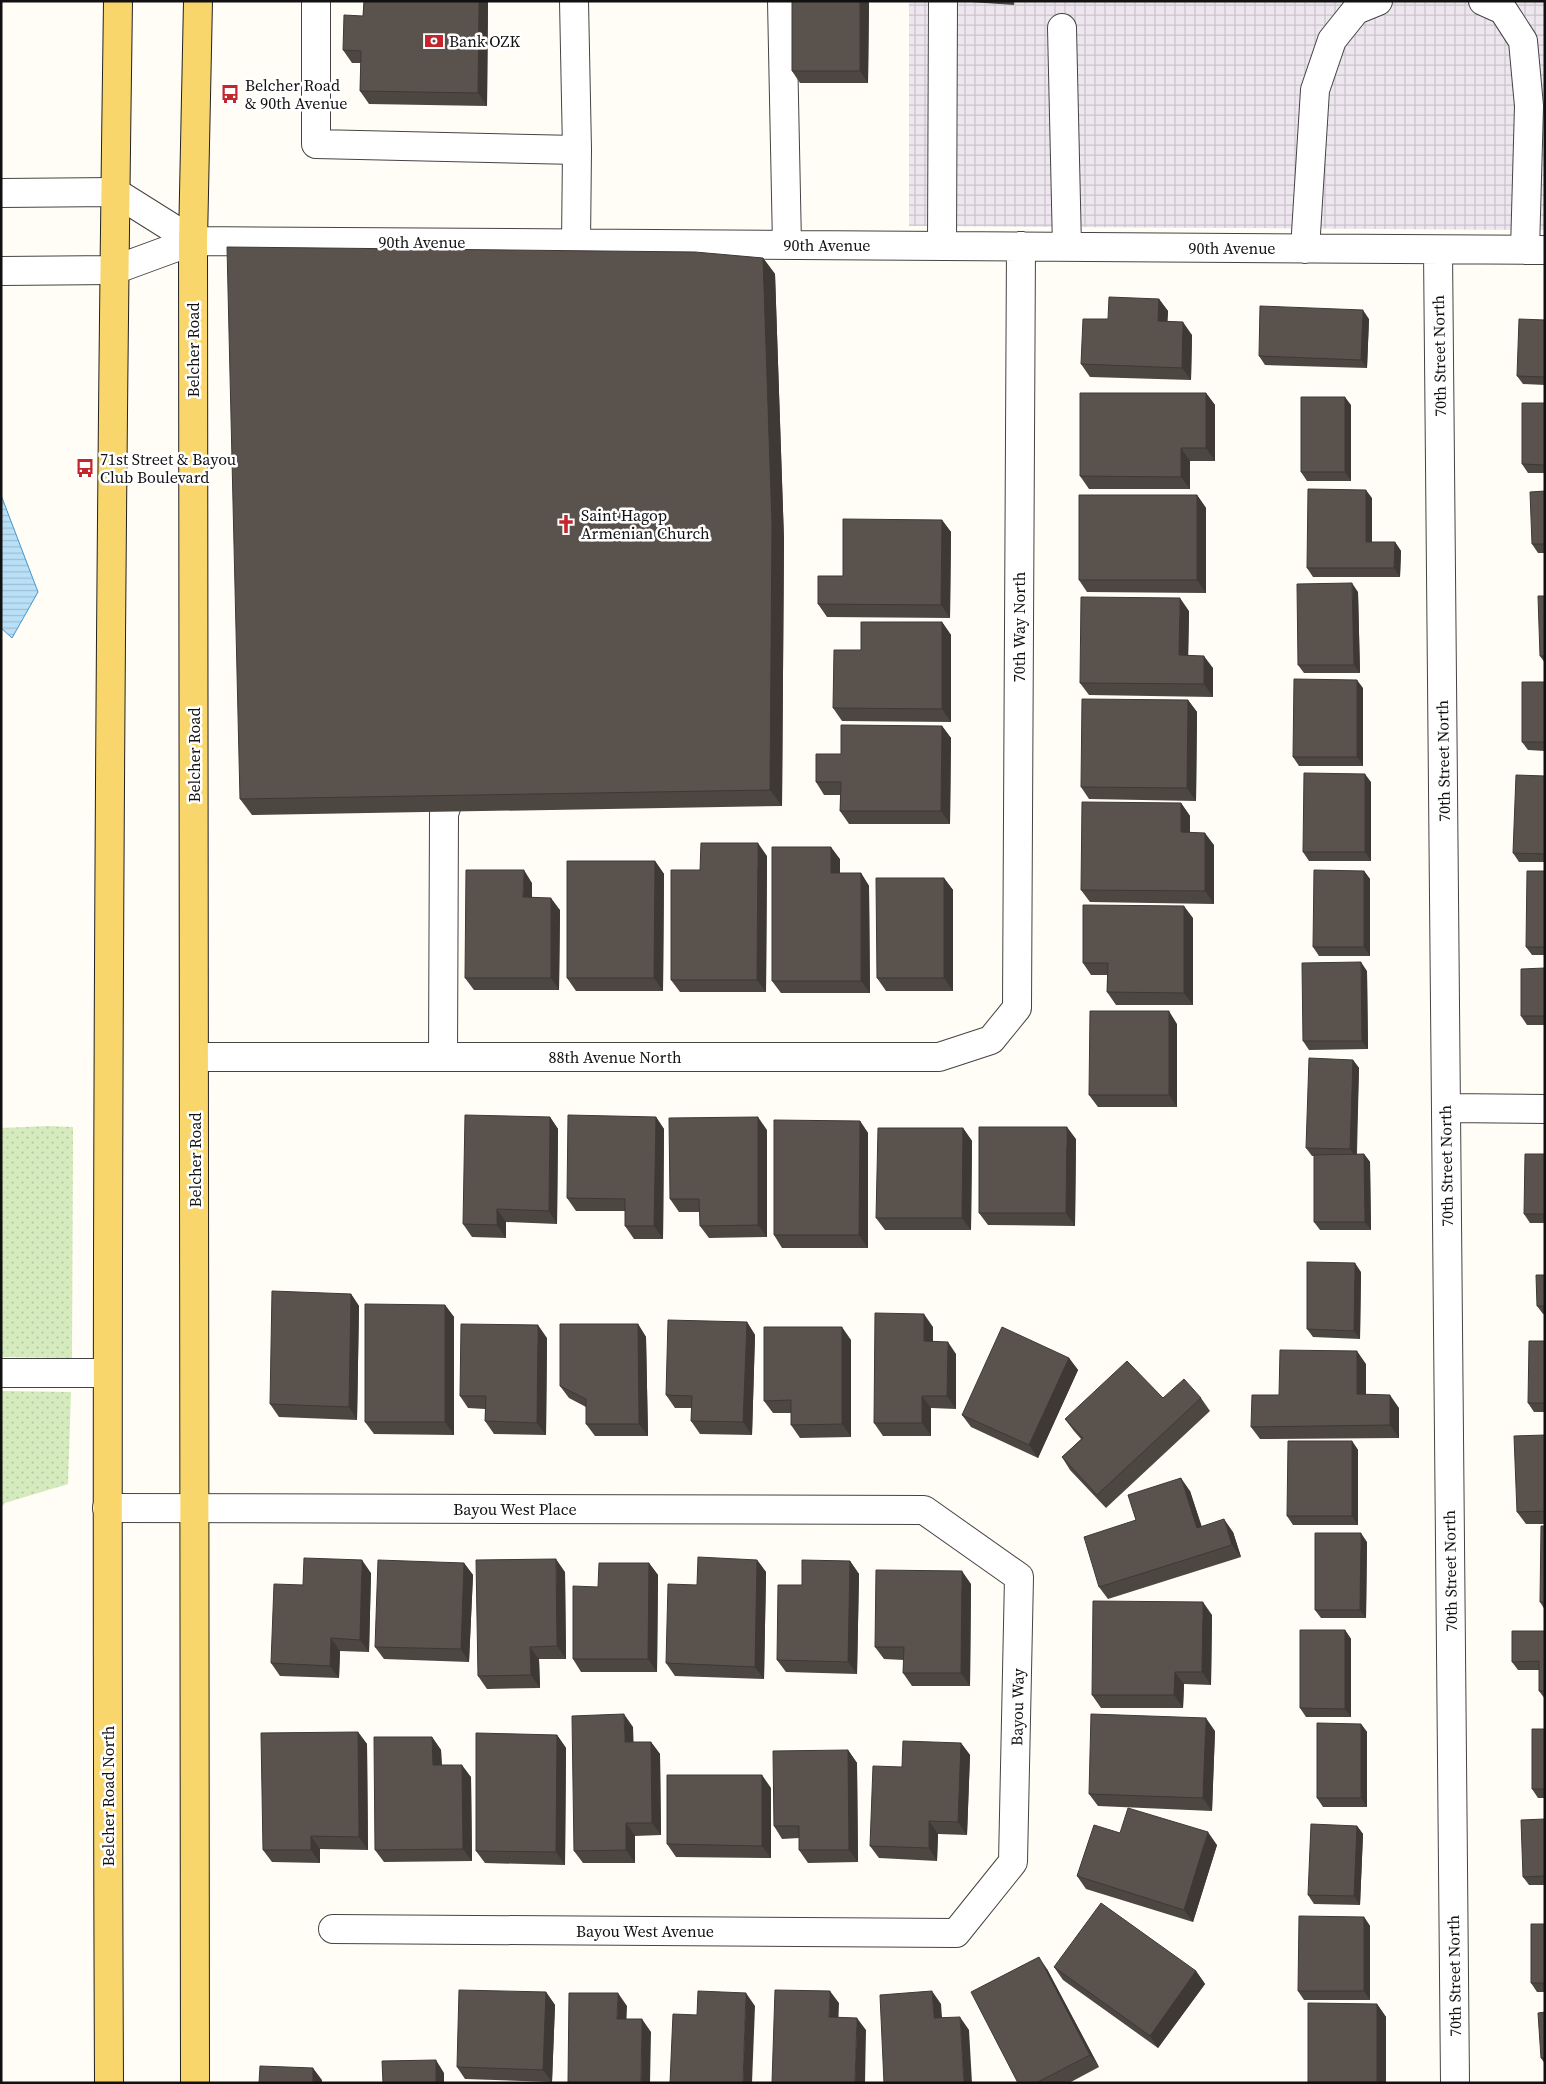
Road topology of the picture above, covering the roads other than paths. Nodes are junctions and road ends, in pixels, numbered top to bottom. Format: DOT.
graph roads {
  1 [pos="118,1"];
  2 [pos="198,1"];
  3 [pos="316,1"];
  4 [pos="574,1"];
  5 [pos="782,1"];
  6 [pos="943,1"];
  7 [pos="1378,1"];
  8 [pos="1483,1"];
  9 [pos="1062,28"];
  10 [pos="577,150"];
  11 [pos="115,192"];
  12 [pos="1,193"];
  13 [pos="193,241"];
  14 [pos="576,244"];
  15 [pos="787,245"];
  16 [pos="942,246"];
  17 [pos="1021,246"];
  18 [pos="1067,247"];
  19 [pos="1305,249"];
  20 [pos="1438,250"];
  21 [pos="1535,250"];
  22 [pos="114,270"];
  23 [pos="1,271"];
  24 [pos="497,785"];
  25 [pos="422,788"];
  26 [pos="450,792"];
  27 [pos="1017,1008"];
  28 [pos="195,1057"];
  29 [pos="443,1057"];
  30 [pos="1446,1108"];
  31 [pos="1545,1109"];
  32 [pos="107,1373"];
  33 [pos="1,1374"];
  34 [pos="107,1508"];
  35 [pos="195,1508"];
  36 [pos="924,1510"];
  37 [pos="333,1929"];
  38 [pos="956,1933"];
  39 [pos="109,2083"];
  40 [pos="195,2083"];
  41 [pos="1455,2083"];
  1 -- 11 [label="main road"];
  2 -- 13 [label="main road, Belcher Road"];
  3 -- 10 [label="street"];
  4 -- 10 [label="street"];
  5 -- 15 [label="street"];
  6 -- 16 [label="street"];
  7 -- 19 [label="street"];
  8 -- 21 [label="street"];
  9 -- 18 [label="street"];
  10 -- 14 [label="street"];
  11 -- 12 [label="street"];
  11 -- 13 [label="street"];
  11 -- 22 [label="main road"];
  13 -- 14 [label="street, 90th Avenue"];
  13 -- 22 [label="street, 90th Avenue"];
  13 -- 28 [label="main road, Belcher Road"];
  14 -- 15 [label="street, 90th Avenue"];
  15 -- 16 [label="street, 90th Avenue"];
  16 -- 17 [label="street, 90th Avenue"];
  17 -- 18 [label="street, 90th Avenue"];
  17 -- 27 [label="street, 70th Way North"];
  18 -- 19 [label="street, 90th Avenue"];
  19 -- 20 [label="street, 90th Avenue"];
  20 -- 21 [label="street, 90th Avenue"];
  20 -- 30 [label="street, 70th Street North"];
  22 -- 23 [label="street, 90th Avenue"];
  22 -- 32 [label="main road"];
  24 -- 26 [label="street"];
  25 -- 26 [label="street"];
  26 -- 29 [label="street"];
  27 -- 29 [label="street, 88th Avenue North"];
  28 -- 29 [label="street, 88th Avenue North"];
  28 -- 35 [label="main road, Belcher Road"];
  30 -- 31 [label="street"];
  30 -- 41 [label="street, 70th Street North"];
  32 -- 33 [label="street"];
  32 -- 34 [label="main road"];
  34 -- 35 [label="street, Bayou West Place"];
  34 -- 39 [label="main road, Belcher Road North"];
  35 -- 36 [label="street, Bayou West Place"];
  35 -- 40 [label="main road"];
  36 -- 38 [label="street, Bayou Way"];
  37 -- 38 [label="street, Bayou West Avenue"];
}
